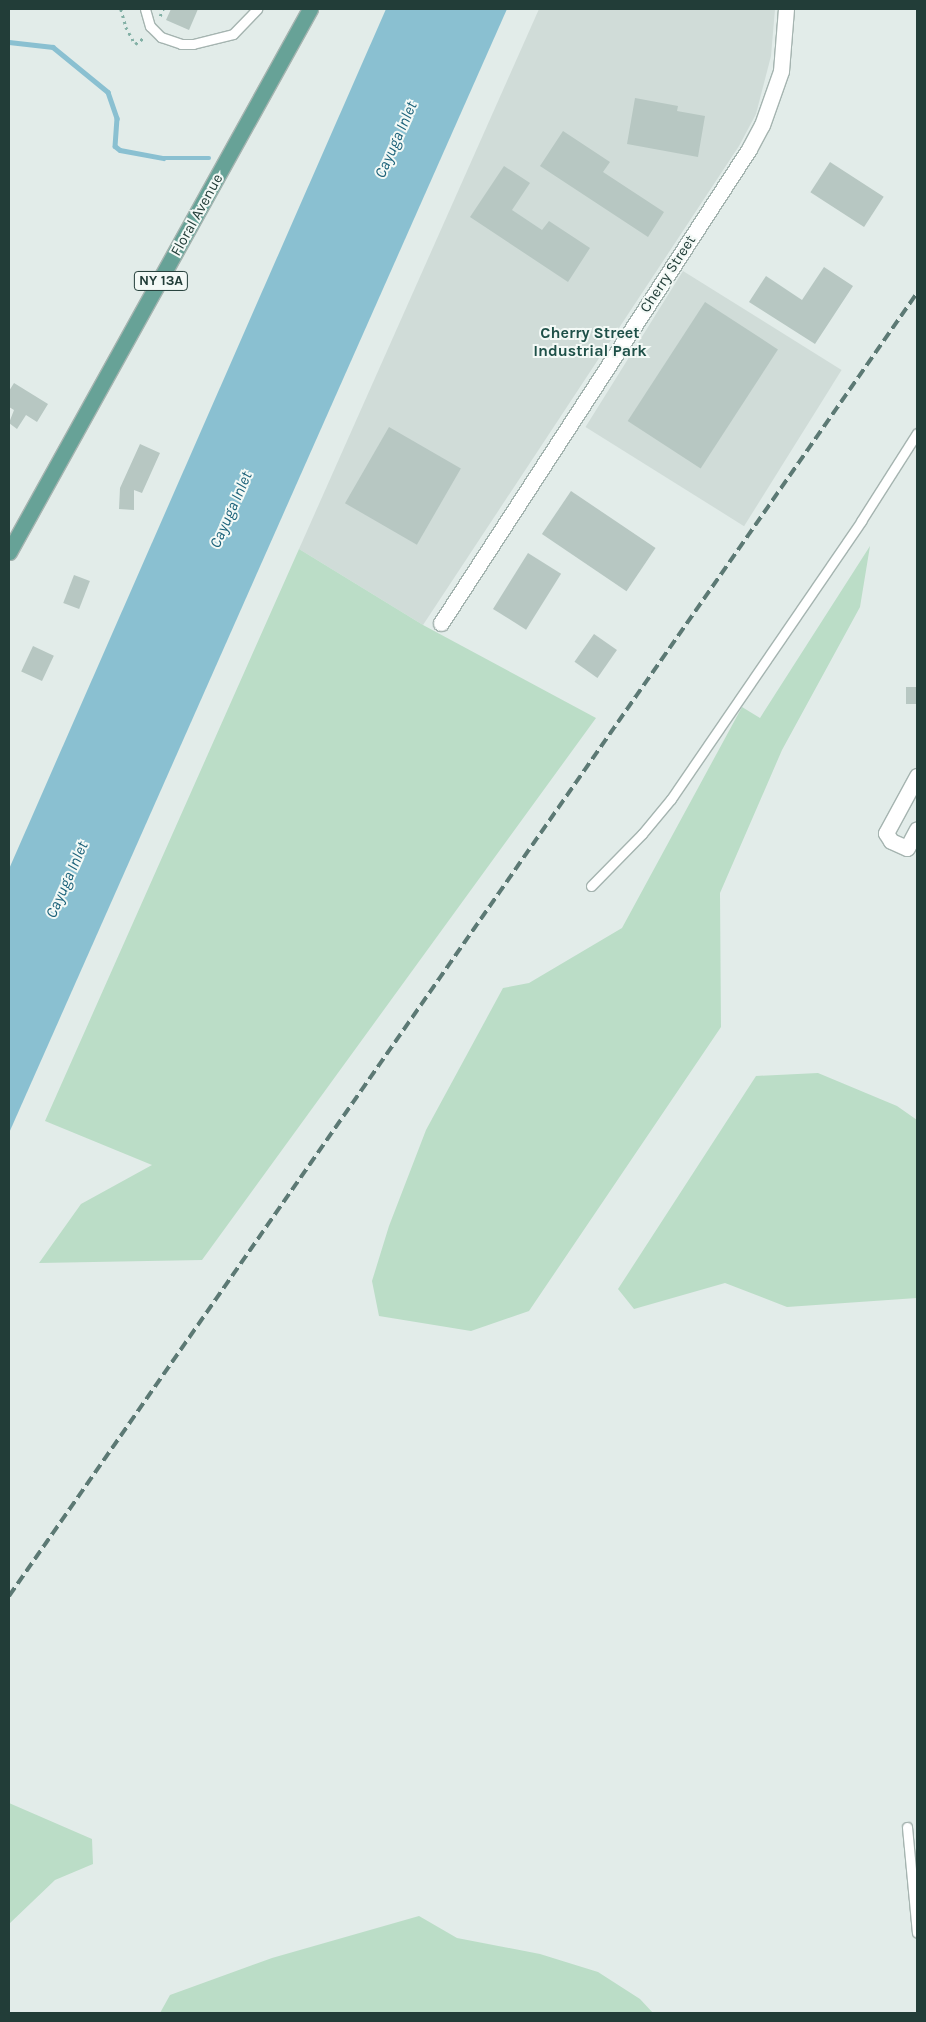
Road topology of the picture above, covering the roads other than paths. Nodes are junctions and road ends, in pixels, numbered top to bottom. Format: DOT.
graph roads {
  1 [pos="145,9"];
  2 [pos="257,9"];
  3 [pos="310,9"];
  4 [pos="786,9"];
  5 [pos="917,432"];
  6 [pos="10,548"];
  7 [pos="441,623"];
  8 [pos="917,776"];
  9 [pos="917,829"];
  10 [pos="591,886"];
  11 [pos="907,1827"];
  12 [pos="917,1933"];
  1 -- 2 [label="lane"];
  3 -- 6 [label="main road, Floral Avenue / NY 13A"];
  4 -- 7 [label="street, Cherry Street"];
  5 -- 10 [label="lane"];
  8 -- 9 [label="street"];
  11 -- 12 [label="lane"];
}
